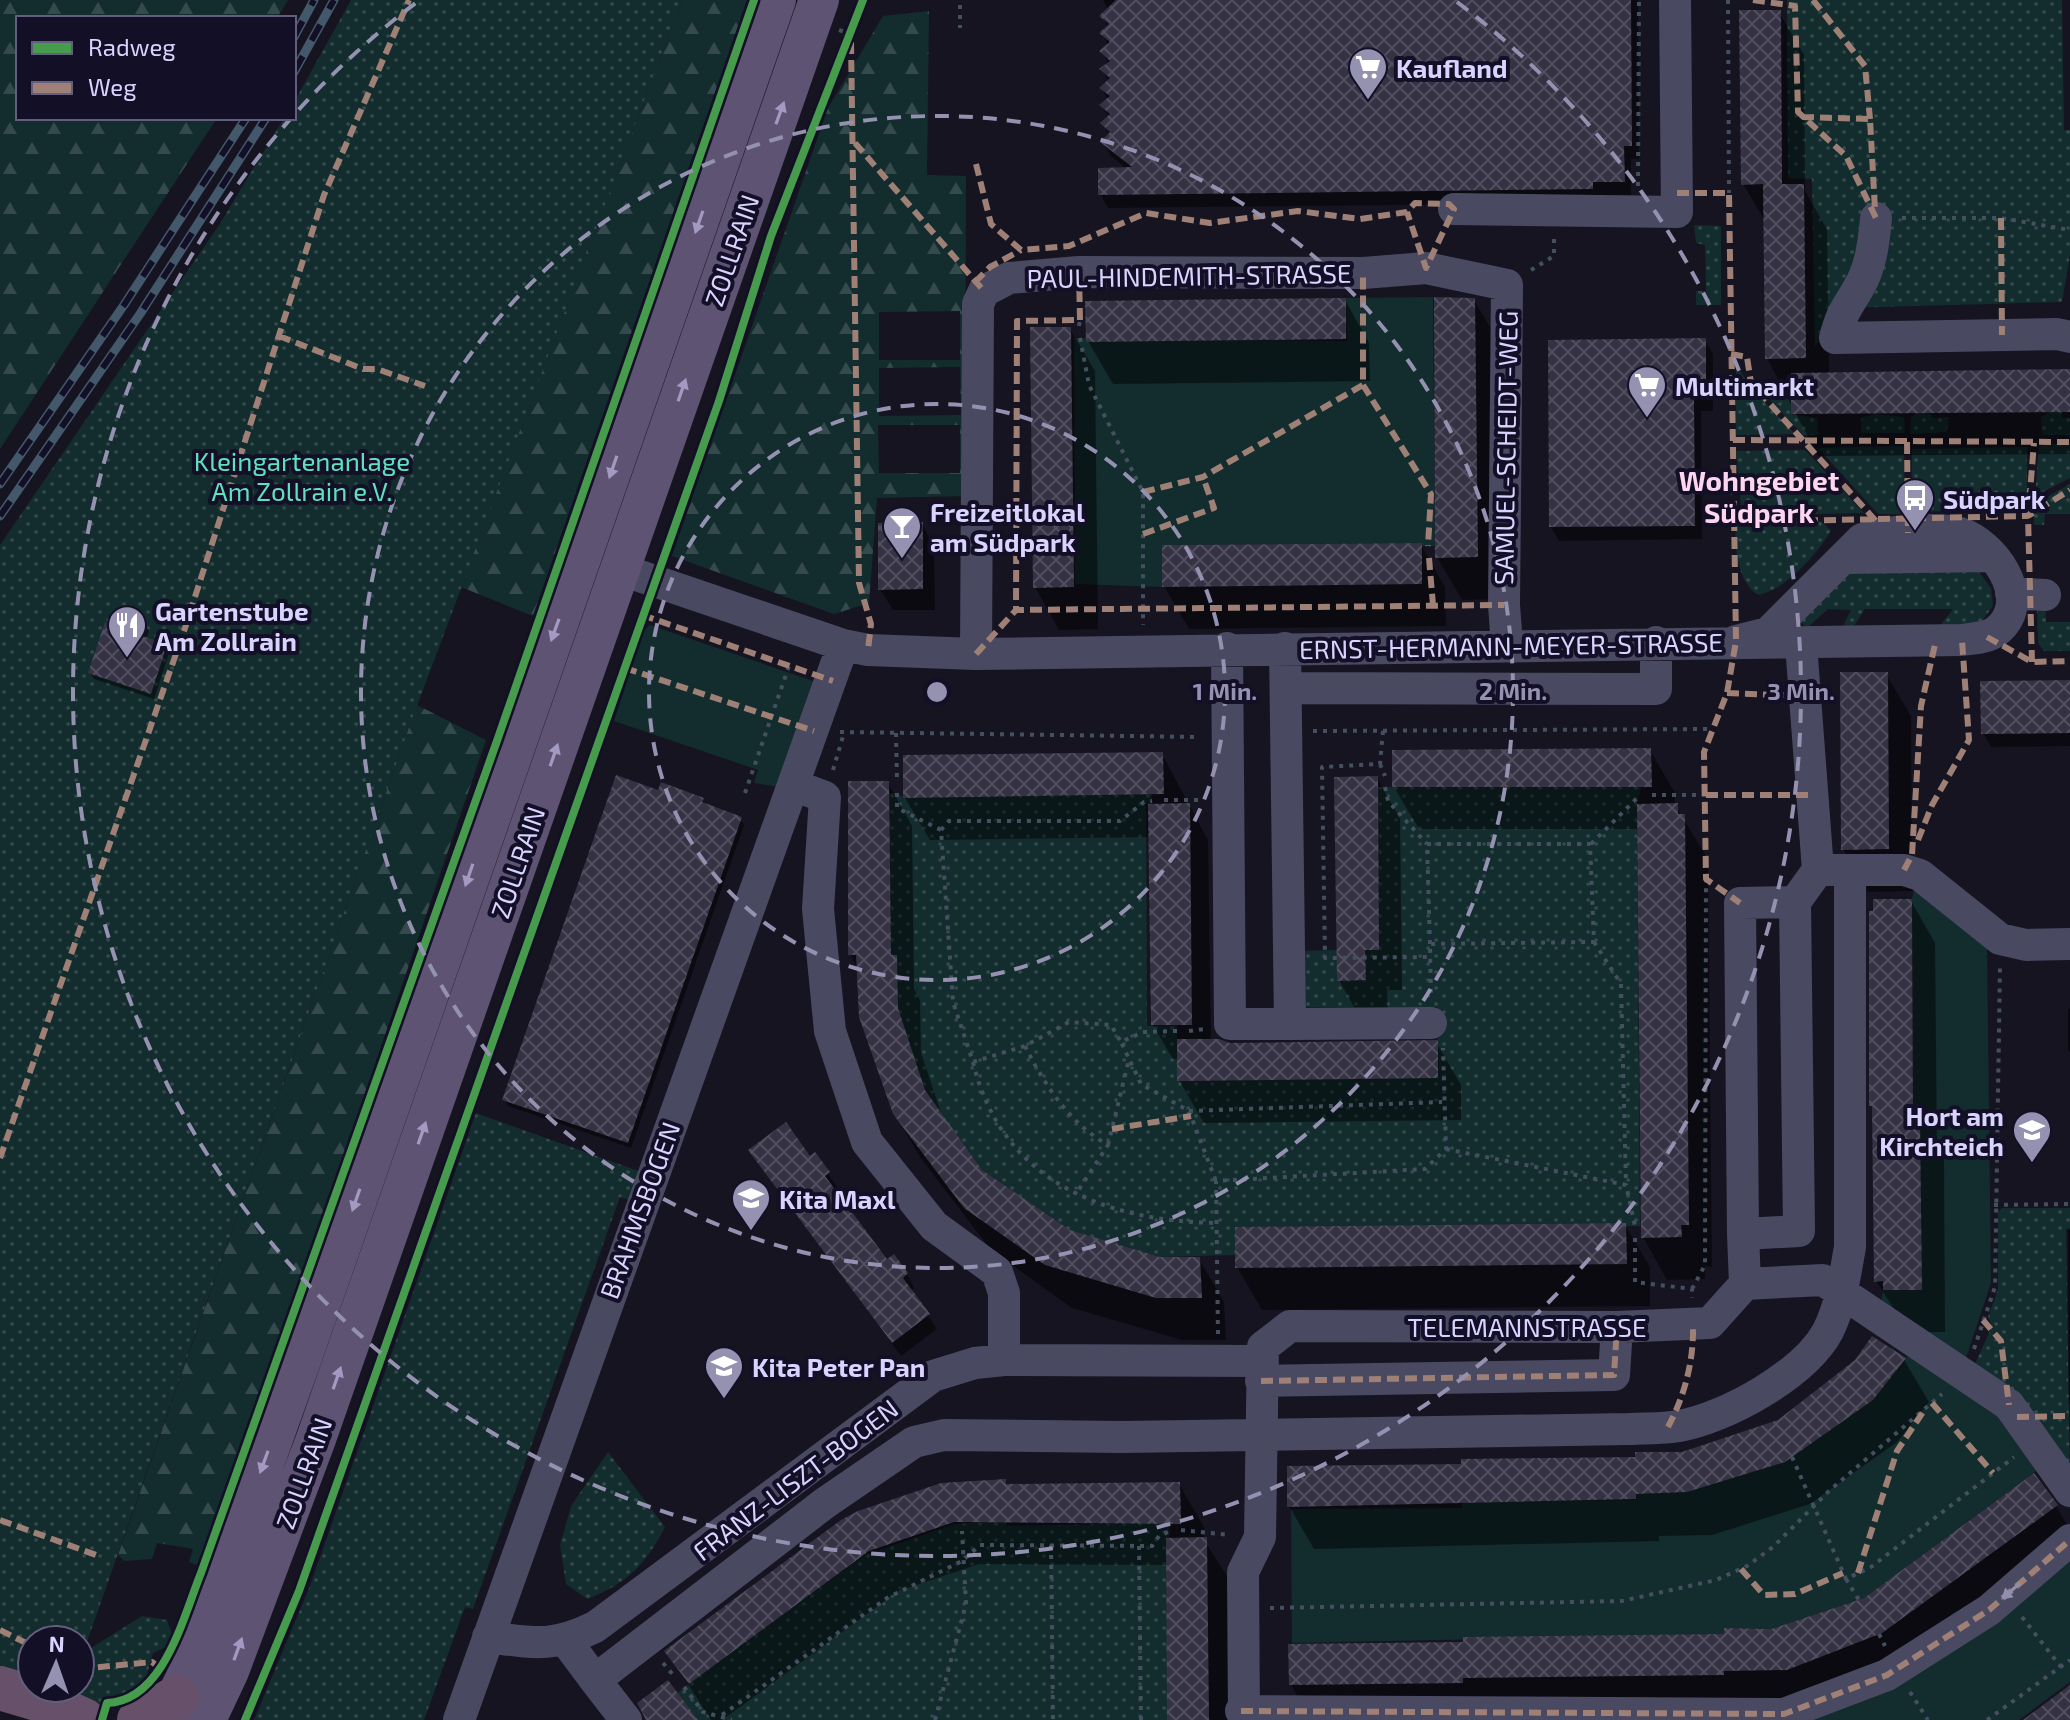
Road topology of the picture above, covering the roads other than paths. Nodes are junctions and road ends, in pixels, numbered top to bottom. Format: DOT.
graph roads {
  1 [pos="776,0"];
  2 [pos="819,0"];
  3 [pos="1675,0"];
  4 [pos="1454,209"];
  5 [pos="1876,218"];
  6 [pos="1426,268"];
  7 [pos="2070,337"];
  8 [pos="581,556"];
  9 [pos="619,569"];
  10 [pos="2011,593"];
  11 [pos="2045,595"];
  12 [pos="1736,641"];
  13 [pos="1656,642"];
  14 [pos="1801,644"];
  15 [pos="843,645"];
  16 [pos="1507,645"];
  17 [pos="1227,648"];
  18 [pos="1285,648"];
  19 [pos="976,654"];
  20 [pos="1286,688"];
  21 [pos="793,785"];
  22 [pos="1818,870"];
  23 [pos="1850,872"];
  24 [pos="1795,902"];
  25 [pos="2070,944"];
  26 [pos="1431,1023"];
  27 [pos="1290,1024"];
  28 [pos="1743,1234"];
  29 [pos="1745,1284"];
  30 [pos="1842,1292"];
  31 [pos="1617,1327"];
  32 [pos="1004,1360"];
  33 [pos="1262,1371"];
  34 [pos="1261,1435"];
  35 [pos="2070,1491"];
  36 [pos="2070,1540"];
  37 [pos="488,1637"];
  38 [pos="566,1641"];
  39 [pos="595,1680"];
  40 [pos="0,1688"];
  41 [pos="0,1703"];
  42 [pos="183,1712"];
  43 [pos="469,1714"];
  44 [pos="1242,1716"];
  45 [pos="22,1720"];
  46 [pos="84,1720"];
  47 [pos="139,1720"];
  48 [pos="626,1720"];
  1 -- 8 [label="main road, ZOLLRAIN, one-way"];
  9 -- 2 [label="main road, ZOLLRAIN, one-way"];
  3 -- 4 [label="street"];
  5 -- 7 [label="street"];
  6 -- 16 [label="street, SAMUEL-SCHEIDT-WEG"];
  6 -- 19 [label="street, PAUL-HINDEMITH-STRASSE"];
  8 -- 9 [label="main road"];
  8 -- 42 [label="main road, ZOLLRAIN, one-way"];
  9 -- 15 [label="street, ERNST-HERMANN-MEYER-STRASSE"];
  42 -- 9 [label="main road, ZOLLRAIN, one-way"];
  10 -- 11 [label="street"];
  10 -- 12 [label="street, ERNST-HERMANN-MEYER-STRASSE"];
  10 -- 14 [label="street, ERNST-HERMANN-MEYER-STRASSE"];
  12 -- 13 [label="street, ERNST-HERMANN-MEYER-STRASSE"];
  12 -- 14 [label="street, ERNST-HERMANN-MEYER-STRASSE"];
  13 -- 16 [label="street, ERNST-HERMANN-MEYER-STRASSE"];
  13 -- 20 [label="street"];
  14 -- 22 [label="street"];
  15 -- 19 [label="street, ERNST-HERMANN-MEYER-STRASSE"];
  15 -- 21 [label="street, BRAHMSBOGEN"];
  16 -- 18 [label="street, ERNST-HERMANN-MEYER-STRASSE"];
  17 -- 18 [label="street, ERNST-HERMANN-MEYER-STRASSE"];
  17 -- 19 [label="street, ERNST-HERMANN-MEYER-STRASSE"];
  17 -- 27 [label="street"];
  18 -- 20 [label="street, ERNST-HERMANN-MEYER-STRASSE"];
  20 -- 27 [label="street, ERNST-HERMANN-MEYER-STRASSE"];
  21 -- 32 [label="street"];
  21 -- 37 [label="street, BRAHMSBOGEN"];
  22 -- 23 [label="street"];
  22 -- 24 [label="street"];
  23 -- 25 [label="street"];
  23 -- 30 [label="street"];
  24 -- 28 [label="street"];
  24 -- 28 [label="street"];
  26 -- 27 [label="street"];
  28 -- 29 [label="street"];
  29 -- 30 [label="street"];
  29 -- 31 [label="street, TELEMANNSTRASSE"];
  30 -- 34 [label="street"];
  30 -- 35 [label="street"];
  31 -- 33 [label="street, TELEMANNSTRASSE"];
  31 -- 33 [label="street, FRANZ-LISZT-BOGEN"];
  32 -- 33 [label="street, FRANZ-LISZT-BOGEN"];
  32 -- 38 [label="street, FRANZ-LISZT-BOGEN"];
  33 -- 34 [label="street"];
  34 -- 39 [label="street"];
  34 -- 44 [label="street"];
  36 -- 44 [label="street, one-way"];
  37 -- 38 [label="street, FRANZ-LISZT-BOGEN"];
  37 -- 43 [label="street, BRAHMSBOGEN"];
  38 -- 39 [label="street"];
  39 -- 48 [label="street"];
  40 -- 46 [label="highway"];
  41 -- 45 [label="highway"];
  42 -- 47 [label="highway"];
}
